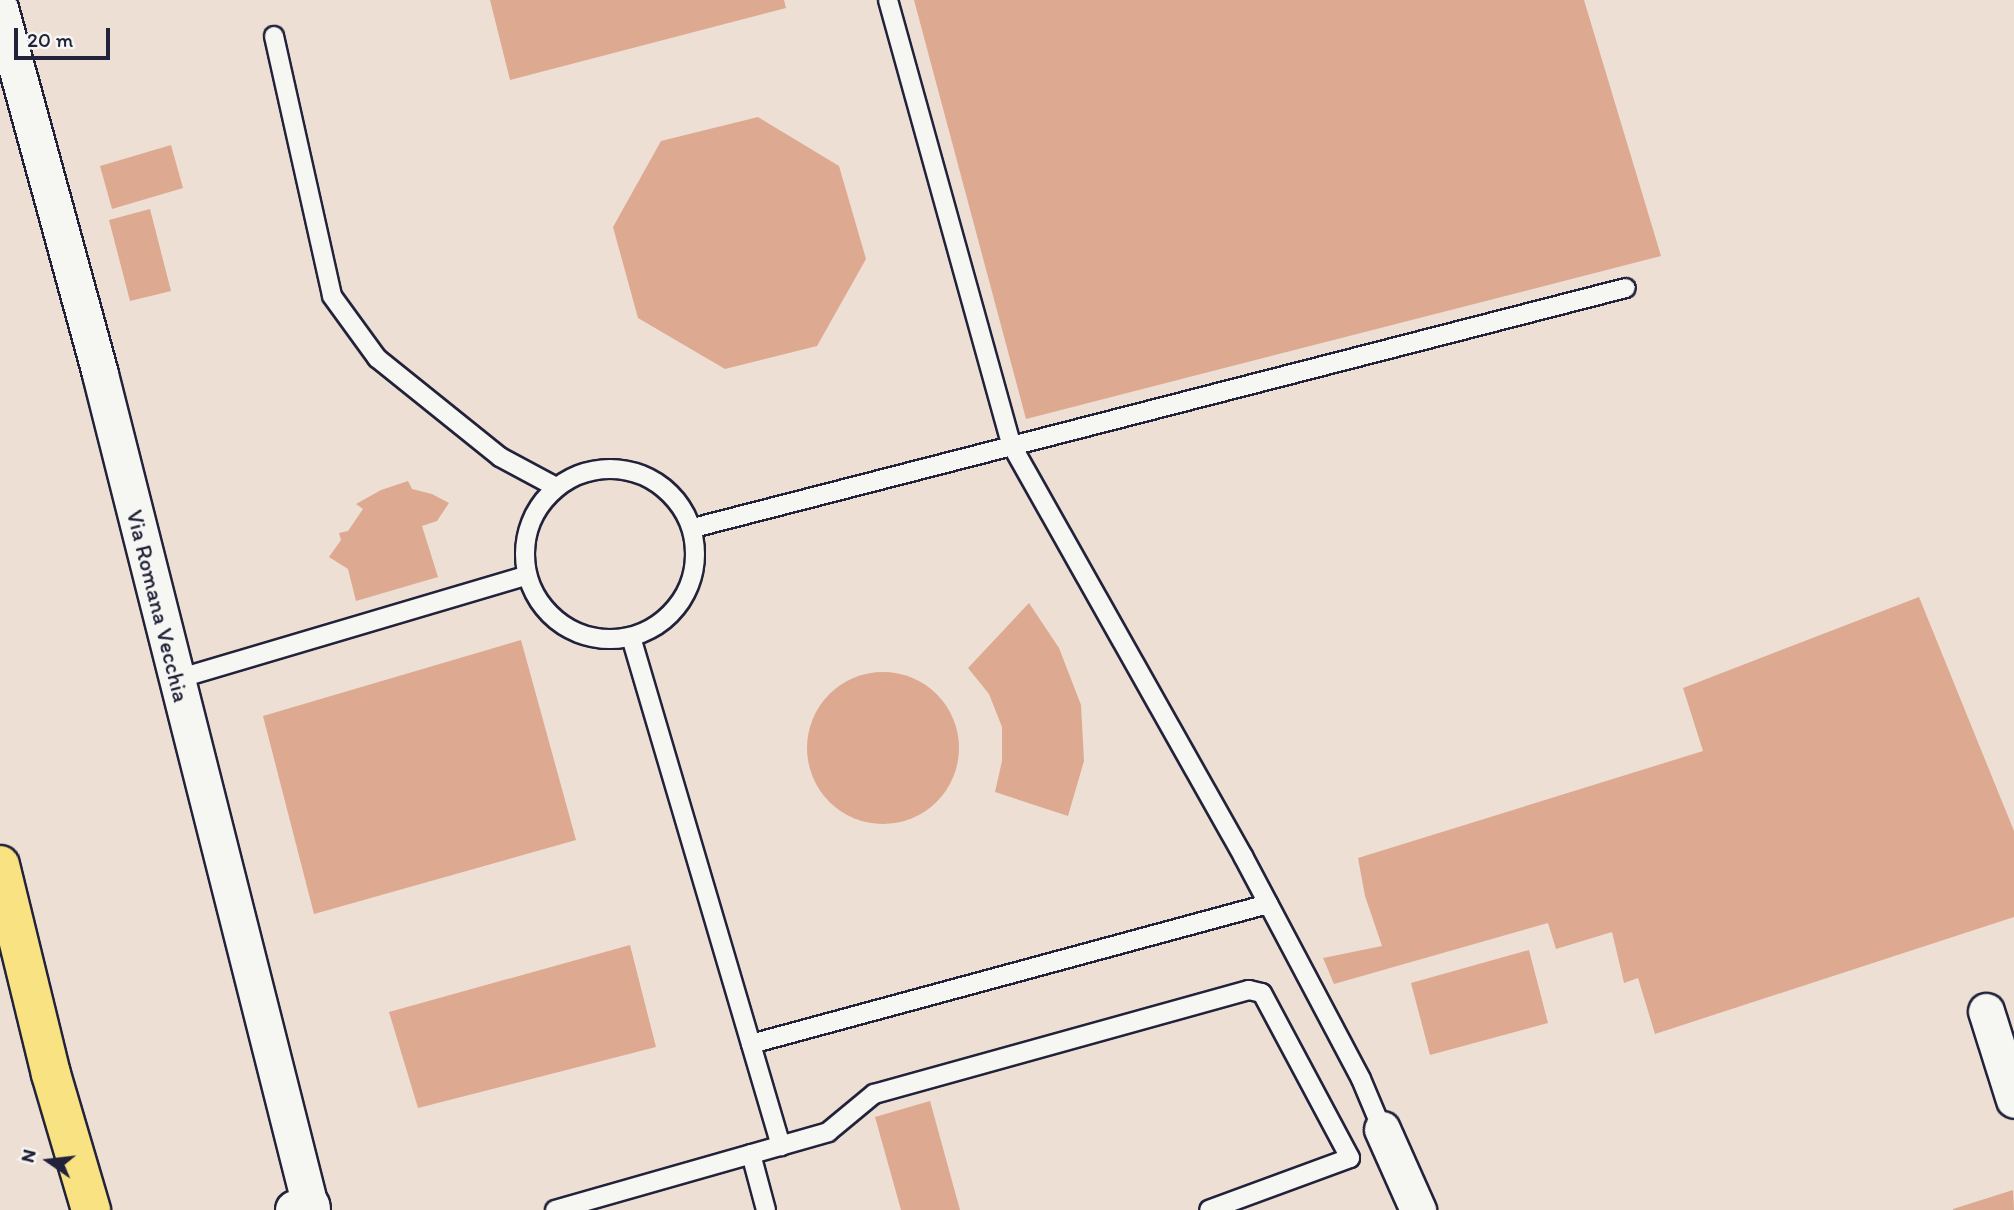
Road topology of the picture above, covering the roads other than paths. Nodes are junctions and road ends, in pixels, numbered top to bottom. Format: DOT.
graph roads {
  1 [pos="888,0"];
  2 [pos="0,8"];
  3 [pos="274,36"];
  4 [pos="1626,288"];
  5 [pos="1012,446"];
  6 [pos="556,487"];
  7 [pos="693,528"];
  8 [pos="527,575"];
  9 [pos="631,638"];
  10 [pos="177,679"];
  11 [pos="0,864"];
  12 [pos="1268,904"];
  13 [pos="1986,1012"];
  14 [pos="751,1044"];
  15 [pos="2014,1100"];
  16 [pos="1382,1129"];
  17 [pos="781,1146"];
  18 [pos="751,1154"];
  19 [pos="305,1209"];
  20 [pos="91,1210"];
  21 [pos="555,1210"];
  22 [pos="766,1210"];
  23 [pos="1209,1210"];
  24 [pos="1418,1210"];
  1 -- 5 [label="lane"];
  2 -- 10 [label="street, Via Romana Vecchia"];
  3 -- 6 [label="lane"];
  4 -- 5 [label="lane"];
  5 -- 7 [label="lane"];
  5 -- 12 [label="lane"];
  6 -- 7 [label="lane"];
  6 -- 8 [label="lane"];
  7 -- 9 [label="lane"];
  8 -- 9 [label="lane"];
  8 -- 10 [label="lane"];
  9 -- 14 [label="lane"];
  10 -- 19 [label="street, Via Romana Vecchia"];
  11 -- 20 [label="highway"];
  12 -- 14 [label="lane"];
  12 -- 16 [label="lane"];
  13 -- 15 [label="street"];
  14 -- 17 [label="lane"];
  16 -- 24 [label="street"];
  17 -- 18 [label="lane"];
  17 -- 23 [label="lane"];
  18 -- 21 [label="lane"];
  18 -- 22 [label="lane"];
}
